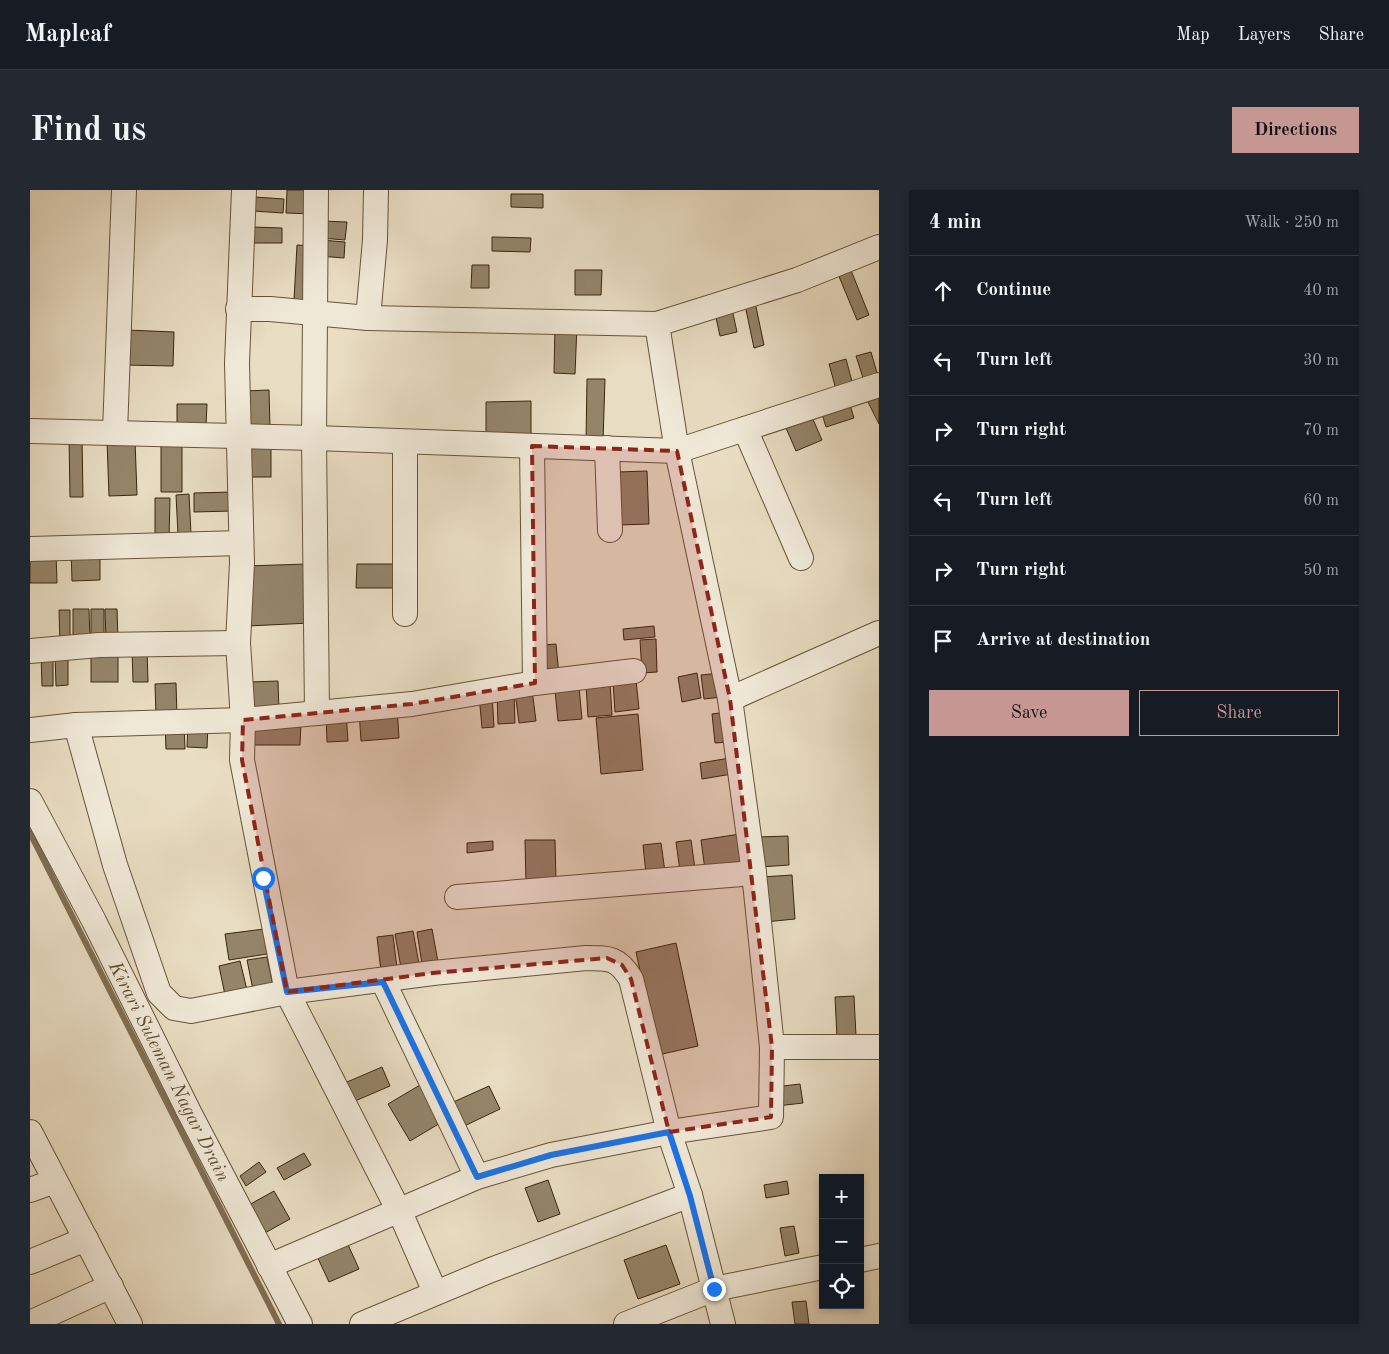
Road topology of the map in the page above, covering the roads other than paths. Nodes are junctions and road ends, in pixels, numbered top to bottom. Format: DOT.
graph roads {
  1 [pos="124,190"];
  2 [pos="244,190"];
  3 [pos="316,190"];
  4 [pos="376,190"];
  5 [pos="879,247"];
  6 [pos="238,309"];
  7 [pos="314,314"];
  8 [pos="368,318"];
  9 [pos="656,324"];
  10 [pos="879,385"];
  11 [pos="745,429"];
  12 [pos="30,431"];
  13 [pos="115,432"];
  14 [pos="239,436"];
  15 [pos="314,438"];
  16 [pos="404,442"];
  17 [pos="532,446"];
  18 [pos="607,448"];
  19 [pos="677,451"];
  20 [pos="610,530"];
  21 [pos="241,543"];
  22 [pos="30,549"];
  23 [pos="801,558"];
  24 [pos="405,614"];
  25 [pos="879,633"];
  26 [pos="238,643"];
  27 [pos="30,651"];
  28 [pos="634,671"];
  29 [pos="535,683"];
  30 [pos="730,699"];
  31 [pos="317,713"];
  32 [pos="243,720"];
  33 [pos="76,726"];
  34 [pos="30,730"];
  35 [pos="30,801"];
  36 [pos="754,873"];
  37 [pos="457,897"];
  38 [pos="383,982"];
  39 [pos="287,992"];
  40 [pos="772,1047"];
  41 [pos="879,1047"];
  42 [pos="669,1132"];
  43 [pos="31,1135"];
  44 [pos="477,1177"];
  45 [pos="55,1181"];
  46 [pos="30,1190"];
  47 [pos="690,1196"];
  48 [pos="398,1210"];
  49 [pos="86,1239"];
  50 [pos="879,1256"];
  51 [pos="864,1259"];
  52 [pos="30,1262"];
  53 [pos="269,1266"];
  54 [pos="819,1268"];
  55 [pos="111,1286"];
  56 [pos="714,1289"];
  57 [pos="435,1292"];
  58 [pos="30,1323"];
  59 [pos="130,1324"];
  60 [pos="300,1324"];
  61 [pos="362,1324"];
  62 [pos="626,1324"];
  63 [pos="723,1324"];
  1 -- 13 [label="street"];
  2 -- 6 [label="street"];
  3 -- 7 [label="street"];
  4 -- 8 [label="street"];
  5 -- 9 [label="street"];
  6 -- 7 [label="street"];
  6 -- 14 [label="street"];
  7 -- 8 [label="street"];
  7 -- 15 [label="street"];
  8 -- 9 [label="street"];
  9 -- 19 [label="street"];
  10 -- 11 [label="street"];
  11 -- 19 [label="street"];
  11 -- 23 [label="street"];
  12 -- 13 [label="street"];
  13 -- 14 [label="street"];
  14 -- 15 [label="street"];
  14 -- 21 [label="street"];
  15 -- 16 [label="street"];
  15 -- 31 [label="street"];
  16 -- 17 [label="street"];
  16 -- 24 [label="street"];
  17 -- 18 [label="street"];
  17 -- 29 [label="street"];
  18 -- 19 [label="street"];
  18 -- 20 [label="street"];
  19 -- 30 [label="street"];
  21 -- 22 [label="street"];
  21 -- 26 [label="street"];
  25 -- 30 [label="street"];
  26 -- 27 [label="street"];
  26 -- 32 [label="street"];
  28 -- 29 [label="street"];
  29 -- 31 [label="street"];
  30 -- 36 [label="street"];
  31 -- 32 [label="street"];
  32 -- 33 [label="street"];
  32 -- 39 [label="street"];
  33 -- 34 [label="street"];
  33 -- 39 [label="street"];
  35 -- 53 [label="street"];
  36 -- 37 [label="street"];
  36 -- 40 [label="street"];
  38 -- 39 [label="street"];
  38 -- 42 [label="street"];
  38 -- 44 [label="street"];
  39 -- 48 [label="street"];
  40 -- 41 [label="street"];
  40 -- 42 [label="street"];
  42 -- 44 [label="street"];
  42 -- 47 [label="street"];
  43 -- 45 [label="street"];
  44 -- 48 [label="street"];
  45 -- 46 [label="street"];
  45 -- 49 [label="street"];
  47 -- 56 [label="street"];
  47 -- 57 [label="street"];
  48 -- 53 [label="street"];
  48 -- 57 [label="street"];
  49 -- 52 [label="street"];
  49 -- 55 [label="street"];
  50 -- 51 [label="street"];
  53 -- 60 [label="street"];
  54 -- 56 [label="street"];
  55 -- 58 [label="street"];
  55 -- 59 [label="street"];
  56 -- 62 [label="street"];
  56 -- 63 [label="street"];
  57 -- 61 [label="street"];
}
